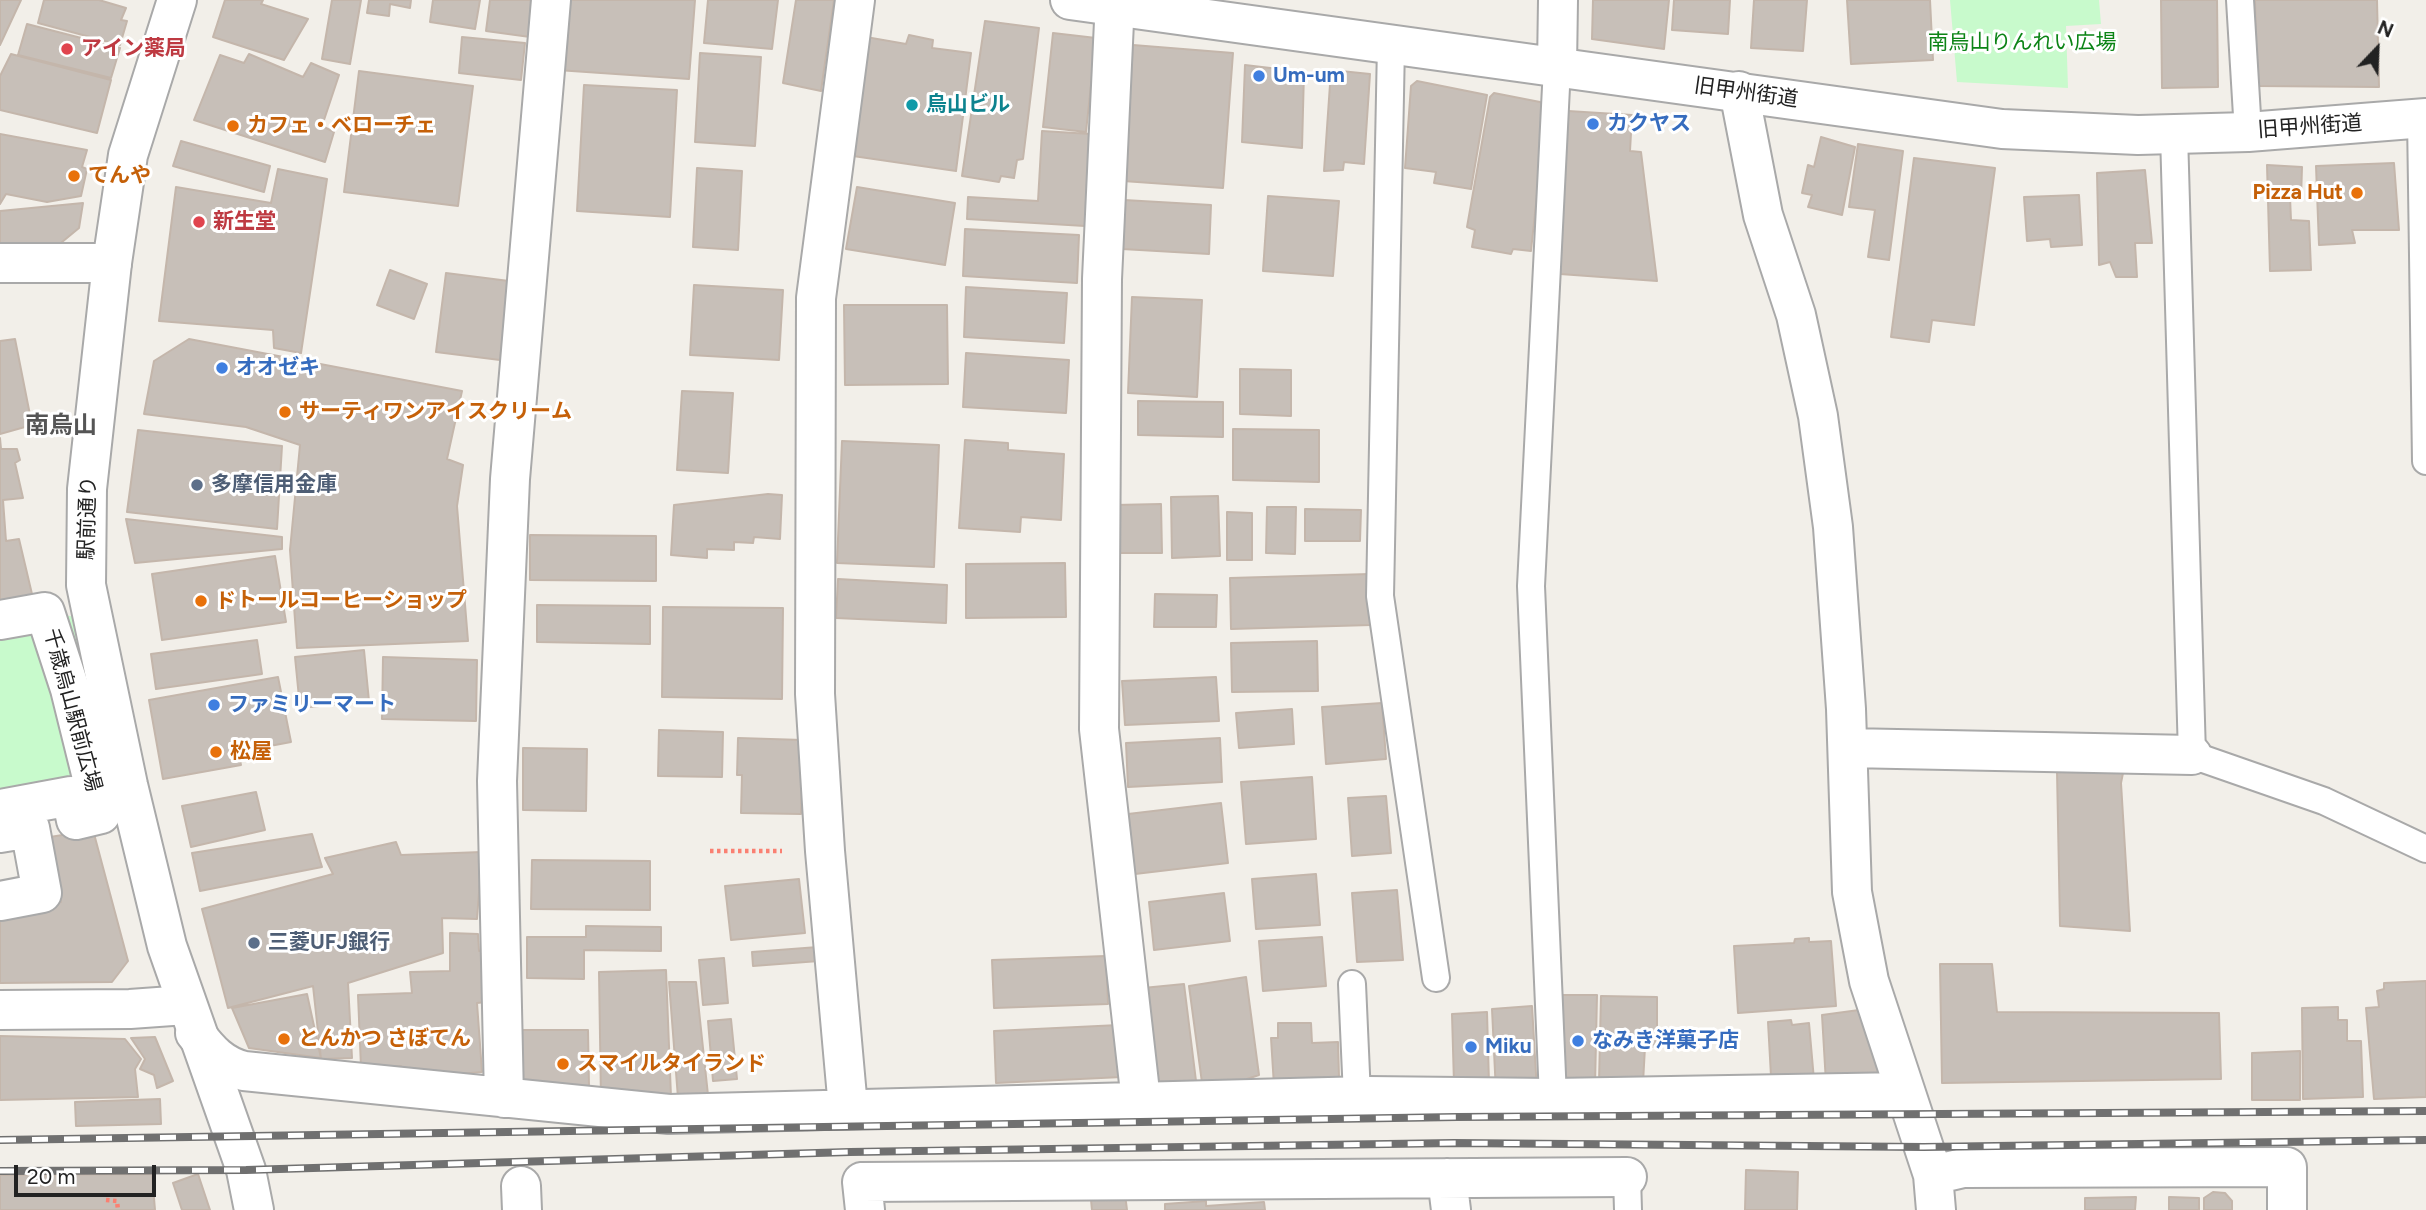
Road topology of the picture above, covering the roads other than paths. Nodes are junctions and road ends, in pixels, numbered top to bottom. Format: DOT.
graph roads {
  1 [pos="177,0"];
  2 [pos="551,0"];
  3 [pos="855,0"];
  4 [pos="1070,0"];
  5 [pos="1558,0"];
  6 [pos="2239,0"];
  7 [pos="1115,4"];
  8 [pos="1391,45"];
  9 [pos="1557,67"];
  10 [pos="1739,91"];
  11 [pos="2423,118"];
  12 [pos="2248,132"];
  13 [pos="2174,134"];
  14 [pos="0,263"];
  15 [pos="112,263"];
  16 [pos="2426,461"];
  17 [pos="0,620"];
  18 [pos="1848,748"];
  19 [pos="2192,755"];
  20 [pos="0,809"];
  21 [pos="0,833"];
  22 [pos="2426,849"];
  23 [pos="0,901"];
  24 [pos="1436,978"];
  25 [pos="1352,984"];
  26 [pos="0,1010"];
  27 [pos="190,1019"];
  28 [pos="1905,1092"];
  29 [pos="1357,1096"];
  30 [pos="504,1098"];
  31 [pos="1553,1098"];
  32 [pos="1141,1101"];
  33 [pos="848,1108"];
  34 [pos="1628,1193"];
  35 [pos="1934,1193"];
  36 [pos="1449,1194"];
  37 [pos="1288,1195"];
  38 [pos="254,1210"];
  39 [pos="865,1210"];
  40 [pos="2287,1210"];
  1 -- 15 [label="street, 駅前通り"];
  2 -- 30 [label="street"];
  3 -- 33 [label="street"];
  4 -- 7 [label="street, 旧甲州街道"];
  5 -- 9 [label="street"];
  6 -- 12 [label="lane"];
  7 -- 8 [label="street, 旧甲州街道"];
  7 -- 32 [label="street"];
  8 -- 9 [label="street, 旧甲州街道"];
  8 -- 24 [label="lane"];
  9 -- 10 [label="street, 旧甲州街道"];
  9 -- 31 [label="lane"];
  10 -- 13 [label="street, 旧甲州街道"];
  10 -- 18 [label="street"];
  11 -- 12 [label="street, 旧甲州街道"];
  11 -- 16 [label="lane"];
  12 -- 13 [label="street, 旧甲州街道"];
  13 -- 19 [label="lane"];
  14 -- 15 [label="street"];
  15 -- 27 [label="street, 駅前通り"];
  17 -- 20 [label="street, 千歳烏山駅前広場"];
  18 -- 19 [label="street"];
  18 -- 28 [label="street"];
  19 -- 22 [label="lane"];
  21 -- 23 [label="street"];
  25 -- 29 [label="lane"];
  26 -- 27 [label="street"];
  27 -- 30 [label="street"];
  27 -- 38 [label="street, 駅前通り"];
  28 -- 31 [label="street"];
  28 -- 35 [label="street"];
  29 -- 31 [label="street"];
  29 -- 32 [label="street"];
  30 -- 33 [label="street"];
  32 -- 33 [label="street"];
  34 -- 36 [label="street"];
  35 -- 40 [label="street"];
  36 -- 37 [label="street"];
  37 -- 39 [label="street"];
}
